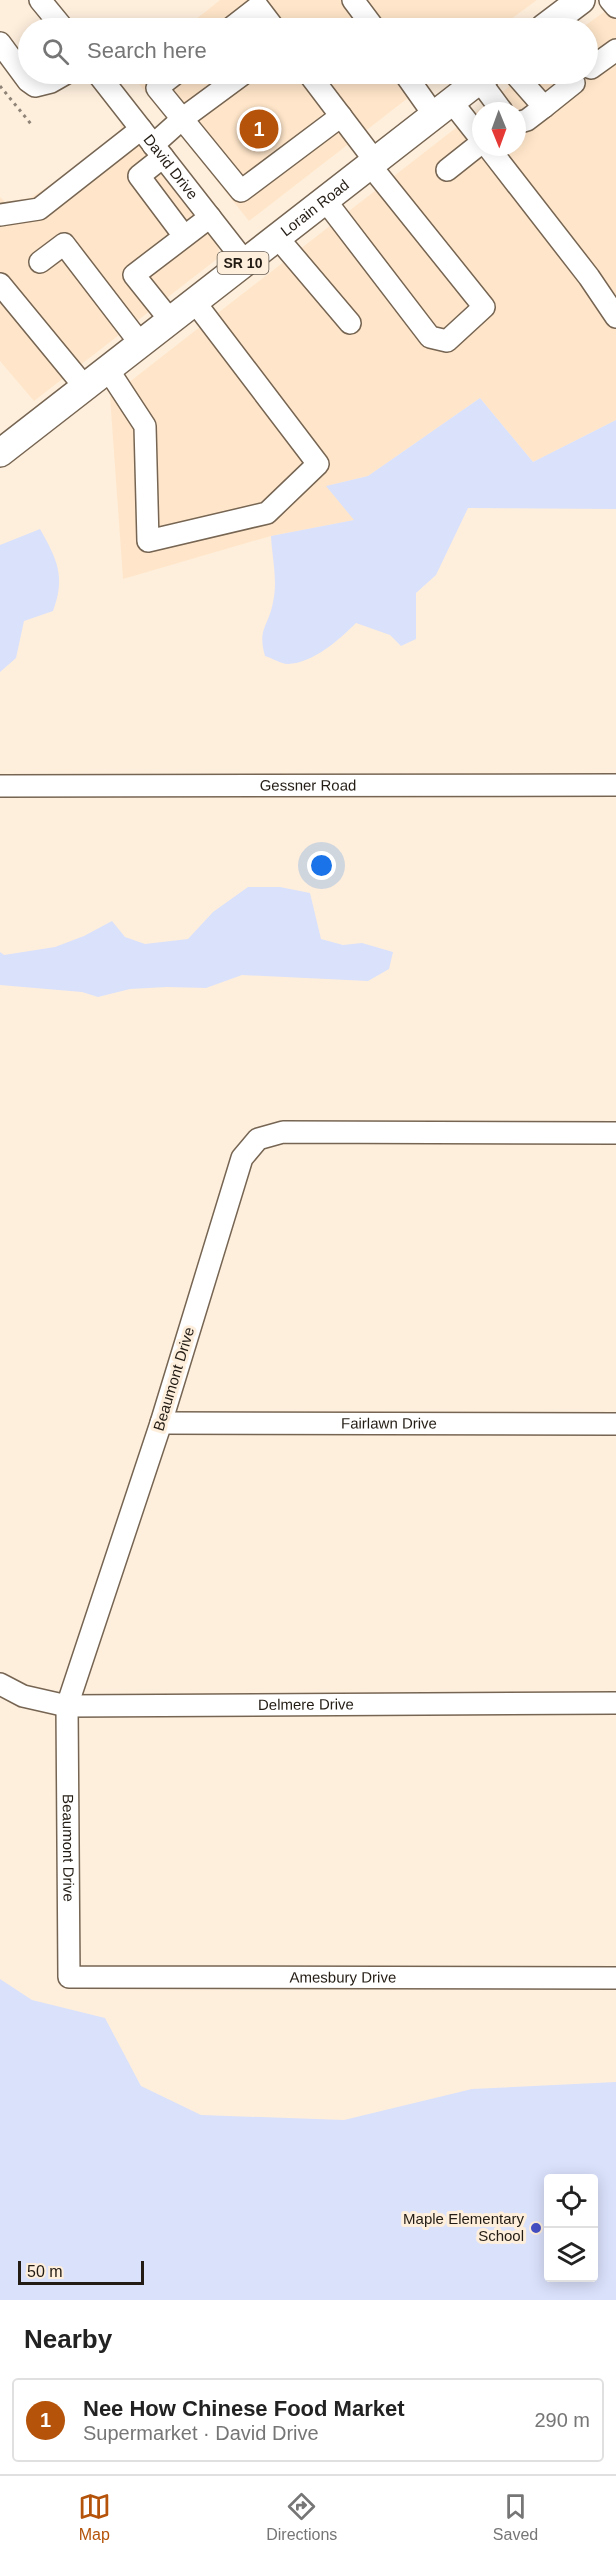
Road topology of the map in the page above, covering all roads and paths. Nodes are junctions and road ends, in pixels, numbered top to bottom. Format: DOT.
graph roads {
  1 [pos="40,0"];
  2 [pos="353,0"];
  3 [pos="610,0"];
  4 [pos="570,4"];
  5 [pos="616,8"];
  6 [pos="55,18"];
  7 [pos="244,18"];
  8 [pos="266,18"];
  9 [pos="366,18"];
  10 [pos="555,18"];
  11 [pos="0,43"];
  12 [pos="616,50"];
  13 [pos="598,63"];
  14 [pos="18,67"];
  15 [pos="106,84"];
  16 [pos="162,84"];
  17 [pos="229,84"];
  18 [pos="317,84"];
  19 [pos="416,84"];
  20 [pos="474,84"];
  21 [pos="487,84"];
  22 [pos="524,84"];
  23 [pos="573,84"];
  24 [pos="0,86"];
  25 [pos="497,102"];
  26 [pos="544,107"];
  27 [pos="442,108"];
  28 [pos="341,116"];
  29 [pos="182,119"];
  30 [pos="526,120"];
  31 [pos="31,124"];
  32 [pos="472,133"];
  33 [pos="152,144"];
  34 [pos="472,149"];
  35 [pos="495,156"];
  36 [pos="372,163"];
  37 [pos="447,170"];
  38 [pos="325,200"];
  39 [pos="0,215"];
  40 [pos="210,217"];
  41 [pos="184,236"];
  42 [pos="277,237"];
  43 [pos="40,262"];
  44 [pos="245,262"];
  45 [pos="0,284"];
  46 [pos="194,301"];
  47 [pos="616,317"];
  48 [pos="170,320"];
  49 [pos="350,323"];
  50 [pos="140,343"];
  51 [pos="107,368"];
  52 [pos="84,386"];
  53 [pos="0,453"];
  54 [pos="616,785"];
  55 [pos="0,786"];
  56 [pos="616,1133"];
  57 [pos="161,1424"];
  58 [pos="616,1424"];
  59 [pos="0,1684"];
  60 [pos="616,1704"];
  61 [pos="68,1706"];
  62 [pos="69,1977"];
  63 [pos="616,1978"];
  1 -- 6 [label="street"];
  2 -- 9 [label="street"];
  3 -- 5 [label="street"];
  4 -- 10 [label="main road"];
  7 -- 8 [label="street"];
  11 -- 14 [label="street"];
  12 -- 13 [label="street"];
  15 -- 33 [label="street, David Drive"];
  16 -- 29 [label="street"];
  17 -- 29 [label="street"];
  18 -- 28 [label="street"];
  19 -- 27 [label="street"];
  20 -- 27 [label="main road, Lorain Road / SR 10"];
  21 -- 25 [label="street"];
  22 -- 26 [label="street"];
  23 -- 26 [label="street"];
  24 -- 31 [label="path"];
  26 -- 30 [label="street"];
  27 -- 32 [label="street"];
  27 -- 36 [label="main road, Lorain Road / SR 10"];
  28 -- 29 [label="street"];
  28 -- 36 [label="street"];
  29 -- 33 [label="street"];
  33 -- 39 [label="street"];
  33 -- 40 [label="street, David Drive"];
  33 -- 41 [label="street"];
  34 -- 37 [label="street"];
  35 -- 47 [label="street"];
  36 -- 38 [label="main road, Lorain Road / SR 10"];
  36 -- 38 [label="street"];
  38 -- 42 [label="main road, Lorain Road / SR 10"];
  40 -- 41 [label="street"];
  40 -- 44 [label="street, David Drive"];
  41 -- 48 [label="street"];
  42 -- 44 [label="main road, Lorain Road / SR 10"];
  42 -- 49 [label="street"];
  43 -- 50 [label="street"];
  44 -- 46 [label="main road, Lorain Road / SR 10"];
  45 -- 52 [label="street"];
  46 -- 48 [label="main road, Lorain Road / SR 10"];
  46 -- 51 [label="street"];
  48 -- 50 [label="main road, Lorain Road / SR 10"];
  50 -- 51 [label="main road, Lorain Road / SR 10"];
  51 -- 52 [label="main road, Lorain Road / SR 10"];
  52 -- 53 [label="main road, Lorain Road / SR 10"];
  54 -- 55 [label="street, Gessner Road"];
  56 -- 57 [label="street, Beaumont Drive"];
  57 -- 58 [label="street, Fairlawn Drive"];
  57 -- 61 [label="street, Beaumont Drive"];
  59 -- 61 [label="street, Delmere Drive"];
  60 -- 61 [label="street, Delmere Drive"];
  61 -- 62 [label="street, Beaumont Drive"];
  62 -- 63 [label="street, Amesbury Drive"];
}
